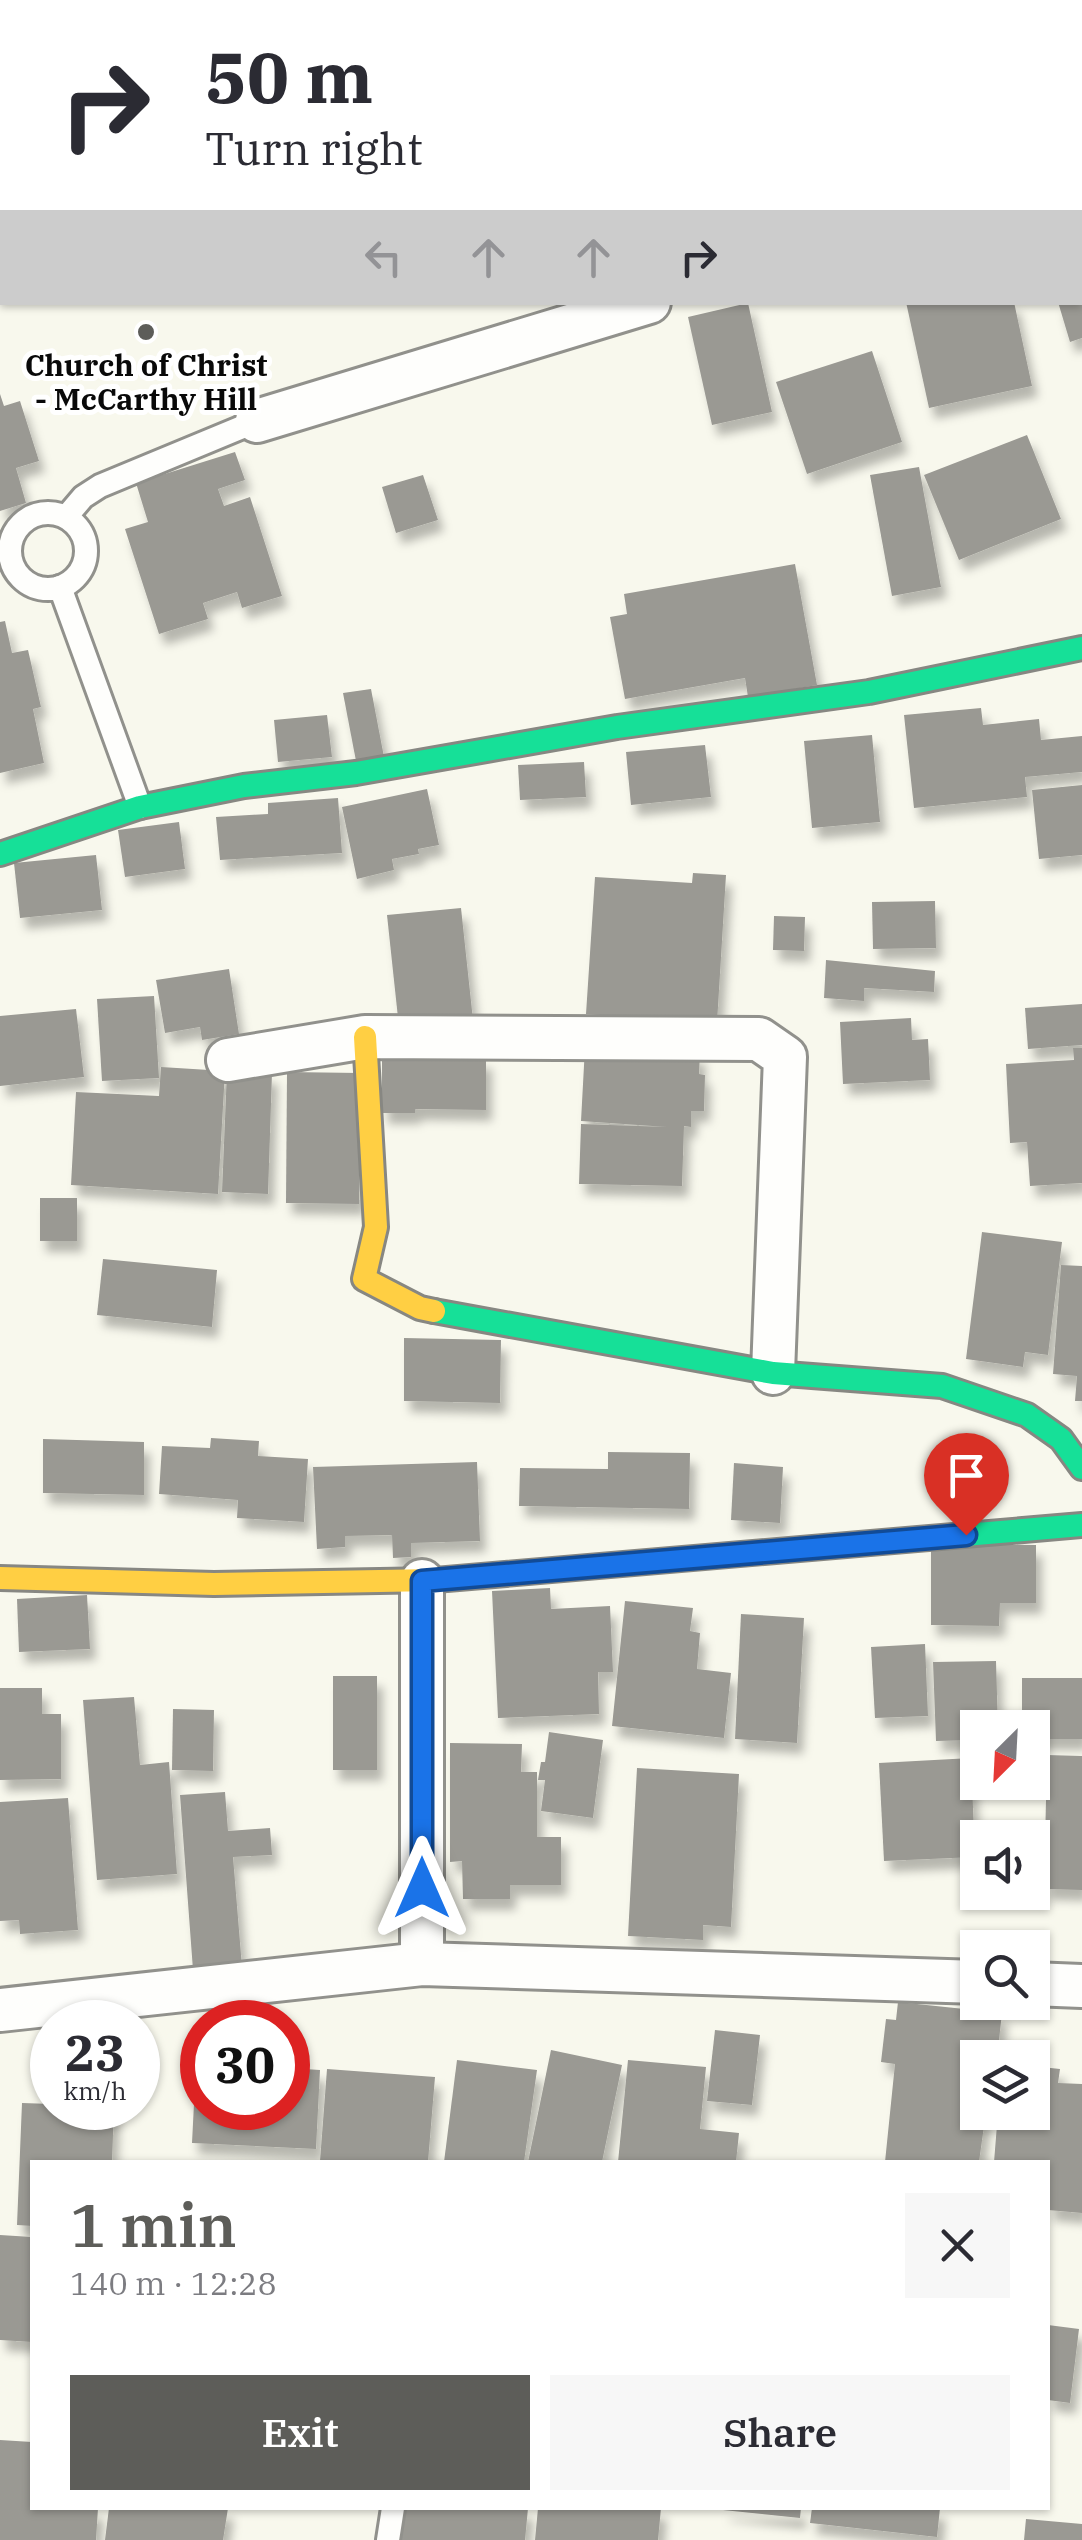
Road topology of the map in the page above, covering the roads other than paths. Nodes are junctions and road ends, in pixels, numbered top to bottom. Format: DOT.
graph roads {
  1 [pos="639,305"];
  2 [pos="257,421"];
  3 [pos="66,517"];
  4 [pos="8,534"];
  5 [pos="60,587"];
  6 [pos="1082,648"];
  7 [pos="140,807"];
  8 [pos="0,854"];
  9 [pos="365,1037"];
  10 [pos="228,1060"];
  11 [pos="773,1373"];
  12 [pos="1082,1468"];
  13 [pos="1082,1525"];
  14 [pos="0,1578"];
  15 [pos="422,1581"];
  16 [pos="422,1964"];
  17 [pos="960,1981"];
  18 [pos="1050,1985"];
  19 [pos="1082,1986"];
  20 [pos="0,2010"];
  21 [pos="393,2510"];
  22 [pos="388,2540"];
  1 -- 2 [label="street"];
  2 -- 3 [label="lane"];
  3 -- 4 [label="lane"];
  3 -- 5 [label="lane"];
  4 -- 5 [label="lane"];
  5 -- 7 [label="lane"];
  6 -- 7 [label="street"];
  7 -- 8 [label="street"];
  9 -- 10 [label="street"];
  9 -- 11 [label="street"];
  9 -- 11 [label="street"];
  11 -- 12 [label="street"];
  13 -- 15 [label="street"];
  14 -- 15 [label="street"];
  15 -- 16 [label="street"];
  16 -- 17 [label="street"];
  16 -- 20 [label="street"];
  18 -- 19 [label="street"];
  21 -- 22 [label="lane"];
}
